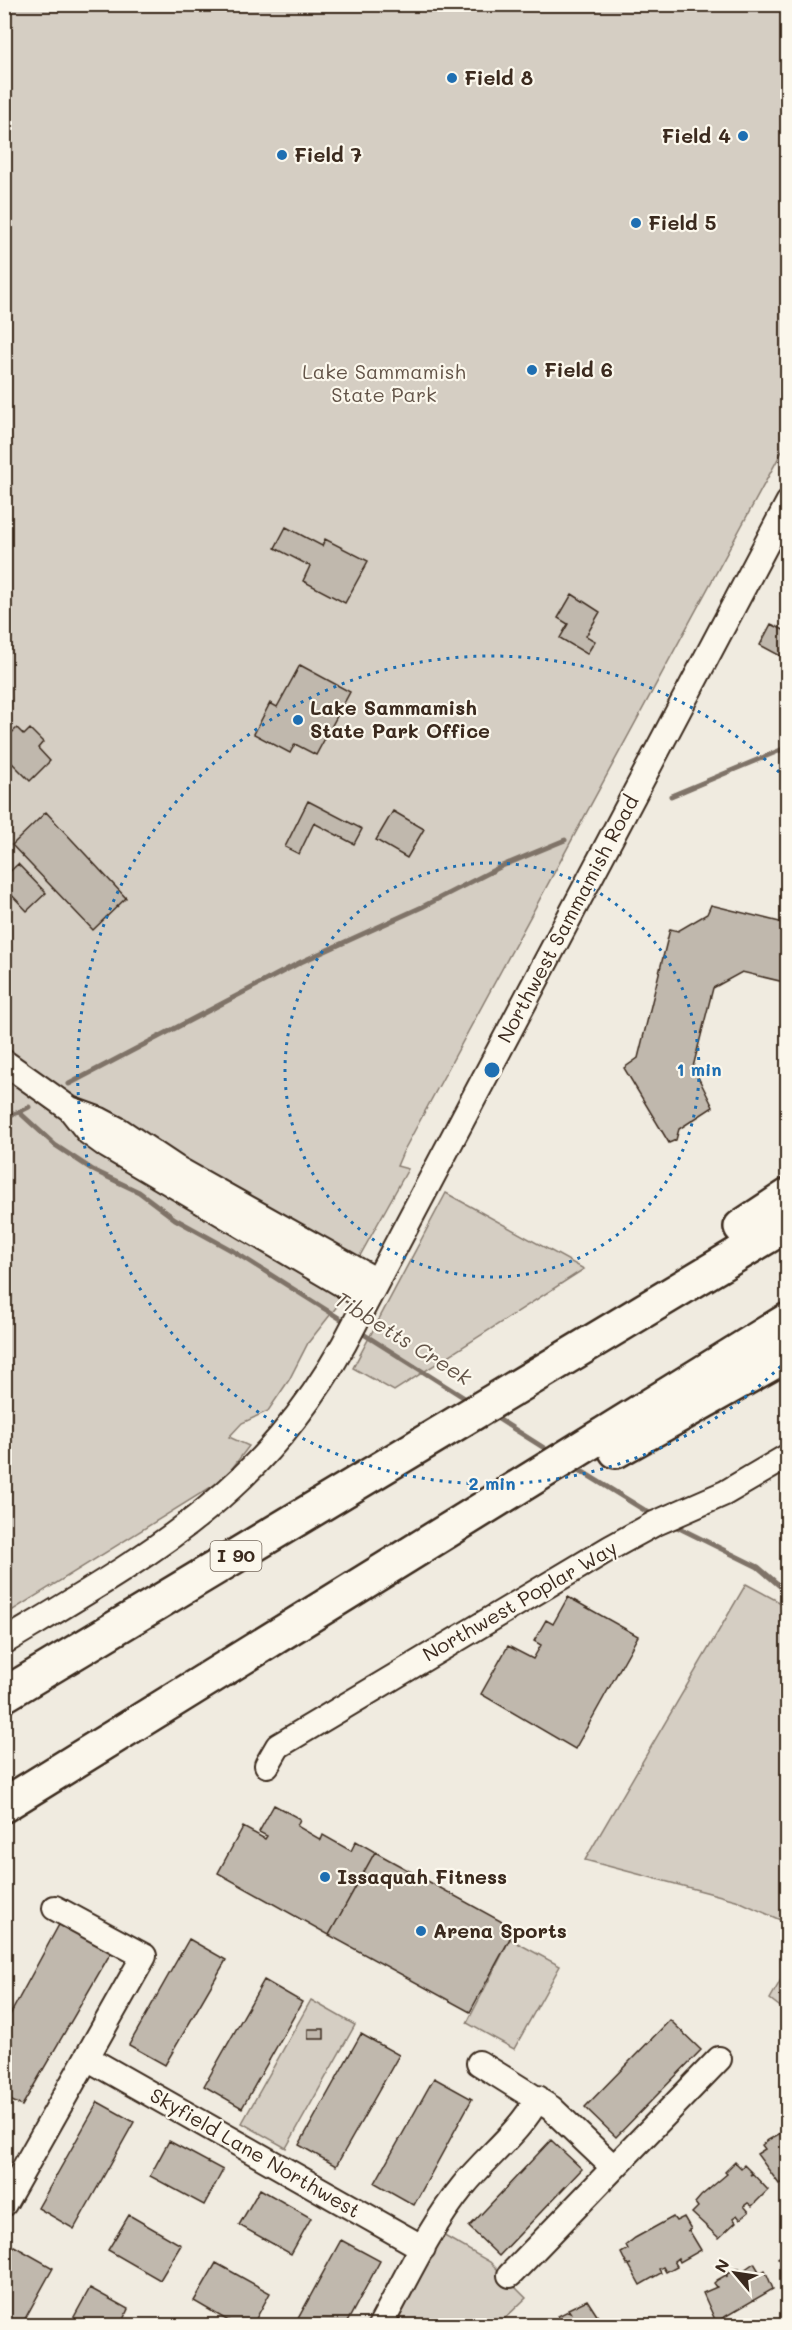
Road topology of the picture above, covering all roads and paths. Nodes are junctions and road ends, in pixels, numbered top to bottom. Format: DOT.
graph roads {
  1 [pos="788,503"];
  2 [pos="4,1062"];
  3 [pos="788,1197"];
  4 [pos="788,1224"];
  5 [pos="368,1299"];
  6 [pos="788,1320"];
  7 [pos="788,1354"];
  8 [pos="492,1402"];
  9 [pos="788,1456"];
  10 [pos="583,1458"];
  11 [pos="4,1642"];
  12 [pos="4,1695"];
  13 [pos="267,1765"];
  14 [pos="4,1805"];
  15 [pos="55,1908"];
  16 [pos="87,2058"];
  17 [pos="719,2059"];
  18 [pos="479,2063"];
  19 [pos="538,2098"];
  20 [pos="613,2167"];
  21 [pos="4,2204"];
  22 [pos="423,2248"];
  23 [pos="510,2275"];
  24 [pos="380,2325"];
  1 -- 5 [label="street, Northwest Sammamish Road"];
  2 -- 5 [label="street"];
  3 -- 8 [label="highway"];
  4 -- 8 [label="highway, I 90"];
  5 -- 11 [label="street, Northwest Sammamish Road"];
  6 -- 10 [label="highway"];
  7 -- 10 [label="highway"];
  8 -- 12 [label="highway, I 90"];
  9 -- 13 [label="street, Northwest Poplar Way"];
  10 -- 14 [label="highway"];
  15 -- 16 [label="street"];
  16 -- 21 [label="street"];
  16 -- 22 [label="street, Skyfield Lane Northwest"];
  17 -- 20 [label="street"];
  18 -- 19 [label="street"];
  19 -- 20 [label="street"];
  19 -- 22 [label="street"];
  20 -- 23 [label="street"];
  22 -- 24 [label="street"];
}
